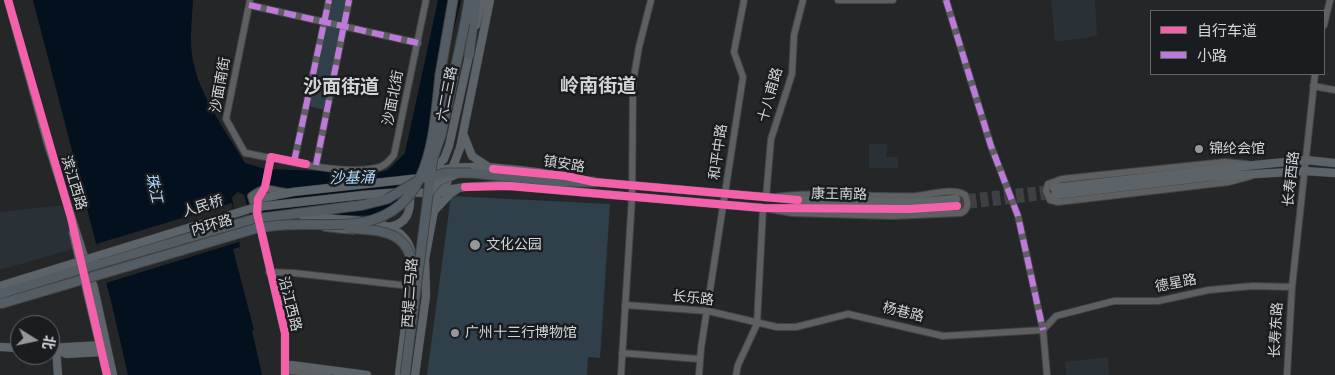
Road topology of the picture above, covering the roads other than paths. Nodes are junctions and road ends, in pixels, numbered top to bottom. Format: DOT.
graph roads {
  1 [pos="8,0"];
  2 [pos="329,0"];
  3 [pos="349,0"];
  4 [pos="426,0"];
  5 [pos="453,0"];
  6 [pos="469,0"];
  7 [pos="476,0"];
  8 [pos="482,0"];
  9 [pos="490,0"];
  10 [pos="651,0"];
  11 [pos="744,0"];
  12 [pos="802,0"];
  13 [pos="838,0"];
  14 [pos="893,0"];
  15 [pos="946,0"];
  16 [pos="1330,0"];
  17 [pos="250,3"];
  18 [pos="1325,20"];
  19 [pos="324,22"];
  20 [pos="344,27"];
  21 [pos="418,44"];
  22 [pos="469,55"];
  23 [pos="440,74"];
  24 [pos="1315,75"];
  25 [pos="1313,86"];
  26 [pos="1335,90"];
  27 [pos="457,114"];
  28 [pos="466,117"];
  29 [pos="463,134"];
  30 [pos="270,159"];
  31 [pos="1306,160"];
  32 [pos="294,162"];
  33 [pos="1335,163"];
  34 [pos="316,165"];
  35 [pos="1255,165"];
  36 [pos="453,167"];
  37 [pos="493,169"];
  38 [pos="351,170"];
  39 [pos="1305,171"];
  40 [pos="471,173"];
  41 [pos="1335,173"];
  42 [pos="1255,175"];
  43 [pos="416,178"];
  44 [pos="408,181"];
  45 [pos="594,182"];
  46 [pos="632,185"];
  47 [pos="265,187"];
  48 [pos="465,187"];
  49 [pos="440,190"];
  50 [pos="293,192"];
  51 [pos="726,192"];
  52 [pos="410,193"];
  53 [pos="632,196"];
  54 [pos="766,198"];
  55 [pos="387,199"];
  56 [pos="724,205"];
  57 [pos="764,208"];
  58 [pos="433,213"];
  59 [pos="258,219"];
  60 [pos="301,224"];
  61 [pos="385,227"];
  62 [pos="263,239"];
  63 [pos="425,259"];
  64 [pos="269,272"];
  65 [pos="412,274"];
  66 [pos="0,281"];
  67 [pos="0,286"];
  68 [pos="410,286"];
  69 [pos="1292,287"];
  70 [pos="0,294"];
  71 [pos="0,304"];
  72 [pos="625,305"];
  73 [pos="708,311"];
  74 [pos="757,324"];
  75 [pos="1043,330"];
  76 [pos="60,348"];
  77 [pos="103,348"];
  78 [pos="622,353"];
  79 [pos="699,359"];
  80 [pos="285,371"];
  81 [pos="107,375"];
  82 [pos="113,375"];
  83 [pos="328,375"];
  84 [pos="367,375"];
  85 [pos="407,375"];
  86 [pos="621,375"];
  87 [pos="699,375"];
  88 [pos="736,375"];
  89 [pos="1048,375"];
  90 [pos="1287,375"];
  1 -- 77 [label="main road, 滨江西路"];
  2 -- 19 [label="street"];
  3 -- 20 [label="street"];
  4 -- 21 [label="street, 沙面北街"];
  5 -- 23 [label="highway, 内环路"];
  6 -- 55 [label="highway, 内环路, bridge"];
  7 -- 22 [label="highway"];
  8 -- 22 [label="main road, 六二三路"];
  9 -- 28 [label="main road, 六二三路"];
  10 -- 46 [label="street"];
  11 -- 51 [label="street, 和平中路"];
  12 -- 54 [label="street, 十八甫路"];
  13 -- 14 [label="street"];
  15 -- 75 [label="street"];
  16 -- 18 [label="street"];
  17 -- 19 [label="street"];
  17 -- 30 [label="street, 沙面南街"];
  19 -- 20 [label="street"];
  19 -- 32 [label="street"];
  20 -- 21 [label="street"];
  20 -- 34 [label="street"];
  21 -- 38 [label="street, 沙面北街"];
  22 -- 27 [label="main road, 六二三路"];
  23 -- 60 [label="highway, 内环路, bridge"];
  23 -- 85 [label="highway, bridge"];
  24 -- 25 [label="street, 长寿西路"];
  25 -- 26 [label="street"];
  25 -- 31 [label="street, 长寿西路"];
  27 -- 28 [label="main road"];
  27 -- 43 [label="main road, 六二三路"];
  28 -- 29 [label="main road, 六二三路"];
  29 -- 36 [label="main road, 六二三路"];
  29 -- 37 [label="main road"];
  30 -- 32 [label="street, 沙面南街"];
  30 -- 47 [label="street"];
  31 -- 33 [label="main road"];
  31 -- 35 [label="main road"];
  31 -- 39 [label="street, 长寿西路"];
  32 -- 34 [label="street, 沙面南街"];
  34 -- 38 [label="street, 沙面南街"];
  35 -- 42 [label="main road"];
  35 -- 42 [label="street"];
  36 -- 37 [label="main road, 镇安路"];
  36 -- 43 [label="main road, 镇安路"];
  36 -- 49 [label="main road, 西堤二马路"];
  37 -- 45 [label="main road, 镇安路"];
  39 -- 41 [label="main road"];
  39 -- 42 [label="main road"];
  39 -- 69 [label="street, 长寿西路"];
  40 -- 45 [label="highway"];
  40 -- 55 [label="highway, bridge"];
  40 -- 65 [label="main road, bridge"];
  43 -- 44 [label="main road, 人民桥"];
  43 -- 49 [label="main road"];
  44 -- 50 [label="main road"];
  44 -- 66 [label="main road, 人民桥, bridge"];
  45 -- 46 [label="main road, 镇安路"];
  46 -- 51 [label="main road, 康王南路"];
  46 -- 53 [label="street"];
  47 -- 50 [label="street"];
  47 -- 59 [label="street"];
  48 -- 49 [label="main road, 镇安路"];
  48 -- 53 [label="main road, 镇安路"];
  48 -- 58 [label="main road"];
  49 -- 52 [label="main road, 人民桥"];
  49 -- 58 [label="main road, 西堤二马路"];
  50 -- 59 [label="main road"];
  51 -- 54 [label="main road, 康王南路"];
  51 -- 56 [label="street, 和平中路"];
  52 -- 61 [label="main road"];
  52 -- 67 [label="main road, 人民桥, bridge"];
  53 -- 56 [label="main road, 康王南路"];
  53 -- 72 [label="street"];
  54 -- 57 [label="main road, 康王南路"];
  54 -- 57 [label="street, 康王南路"];
  55 -- 59 [label="highway, 内环路"];
  56 -- 57 [label="main road, 康王南路"];
  56 -- 73 [label="street, 和平中路"];
  57 -- 74 [label="street"];
  58 -- 63 [label="main road, 西堤二马路"];
  59 -- 62 [label="main road, 沿江西路"];
  59 -- 70 [label="highway, 内环路, bridge"];
  60 -- 65 [label="highway, bridge"];
  60 -- 71 [label="highway, 内环路, bridge"];
  61 -- 62 [label="main road"];
  61 -- 65 [label="main road"];
  62 -- 64 [label="main road, 沿江西路"];
  62 -- 65 [label="street"];
  63 -- 85 [label="main road"];
  63 -- 85 [label="main road, 西堤二马路"];
  64 -- 68 [label="street"];
  64 -- 80 [label="main road, 沿江西路"];
  65 -- 68 [label="main road, 西堤二马路"];
  65 -- 85 [label="main road"];
  68 -- 85 [label="main road, 西堤二马路"];
  69 -- 75 [label="street, 德星路"];
  69 -- 90 [label="street, 长寿东路"];
  72 -- 73 [label="street, 长乐路"];
  72 -- 78 [label="street"];
  73 -- 74 [label="street, 长乐路"];
  73 -- 79 [label="street, 和平中路"];
  74 -- 75 [label="street, 杨巷路"];
  74 -- 88 [label="street"];
  75 -- 89 [label="street"];
  76 -- 77 [label="main road"];
  77 -- 81 [label="main road, 滨江西路"];
  77 -- 82 [label="main road, 滨江西路"];
  78 -- 79 [label="street"];
  78 -- 86 [label="street"];
  79 -- 87 [label="street, 和平中路"];
  80 -- 83 [label="street"];
  80 -- 84 [label="main road"];
}
